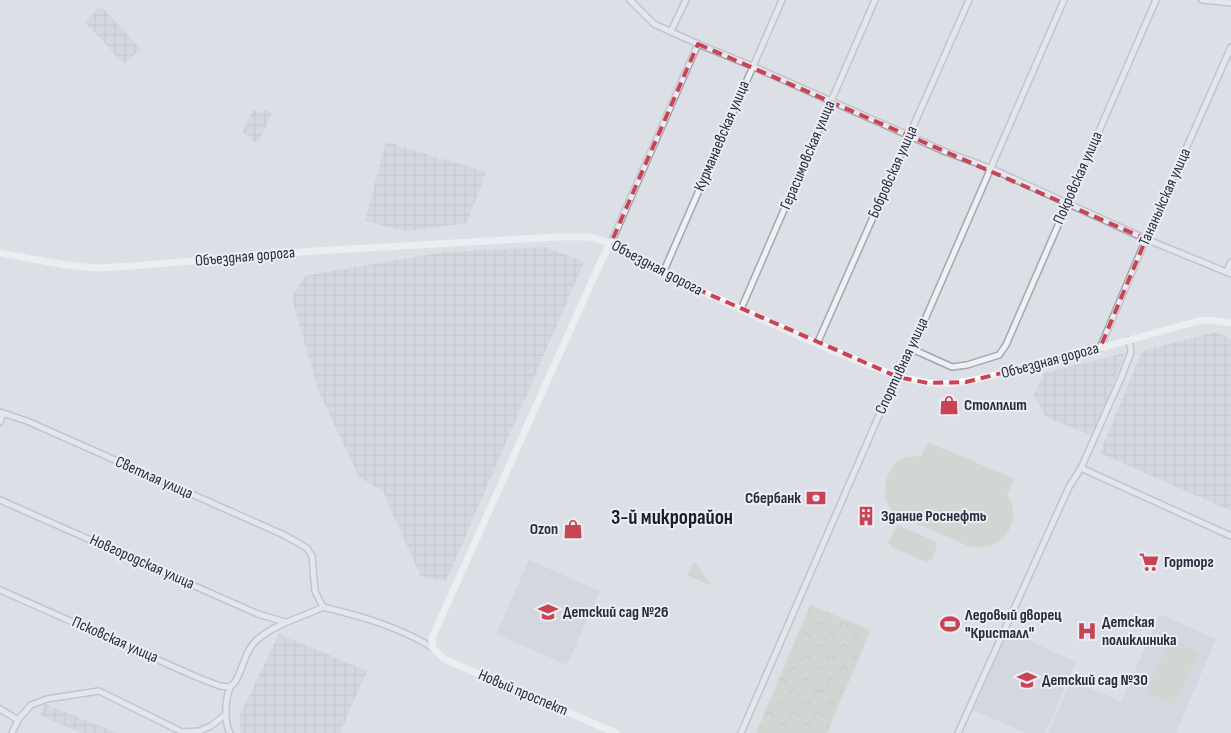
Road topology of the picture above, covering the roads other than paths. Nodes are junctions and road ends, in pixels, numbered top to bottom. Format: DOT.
graph roads {
  1 [pos="630,0"];
  2 [pos="686,0"];
  3 [pos="782,0"];
  4 [pos="875,0"];
  5 [pos="969,0"];
  6 [pos="1064,0"];
  7 [pos="1156,0"];
  8 [pos="1202,0"];
  9 [pos="1231,3"];
  10 [pos="672,31"];
  11 [pos="698,44"];
  12 [pos="1231,47"];
  13 [pos="752,66"];
  14 [pos="831,101"];
  15 [pos="910,135"];
  16 [pos="990,168"];
  17 [pos="1067,202"];
  18 [pos="1146,239"];
  19 [pos="611,243"];
  20 [pos="0,253"];
  21 [pos="1231,262"];
  22 [pos="663,272"];
  23 [pos="1229,272"];
  24 [pos="741,309"];
  25 [pos="1231,323"];
  26 [pos="1129,340"];
  27 [pos="817,344"];
  28 [pos="1100,348"];
  29 [pos="912,349"];
  30 [pos="898,377"];
  31 [pos="2,413"];
  32 [pos="0,422"];
  33 [pos="1081,468"];
  34 [pos="0,500"];
  35 [pos="1231,536"];
  36 [pos="0,590"];
  37 [pos="322,607"];
  38 [pos="285,622"];
  39 [pos="433,648"];
  40 [pos="230,687"];
  41 [pos="0,710"];
  42 [pos="226,714"];
  43 [pos="18,720"];
  44 [pos="12,733"];
  45 [pos="230,733"];
  46 [pos="616,733"];
  47 [pos="741,733"];
  48 [pos="958,733"];
  1 -- 10 [label="street"];
  2 -- 10 [label="street"];
  3 -- 13 [label="street, Курманаевская улица"];
  4 -- 14 [label="street, Герасимовская улица"];
  5 -- 15 [label="street, Бобровская улица"];
  6 -- 16 [label="street, Спортивная улица"];
  7 -- 17 [label="street, Покровская улица"];
  8 -- 9 [label="street"];
  10 -- 11 [label="street"];
  11 -- 13 [label="street"];
  11 -- 19 [label="street"];
  12 -- 18 [label="street, Тананыкская улица"];
  13 -- 14 [label="street"];
  13 -- 22 [label="street, Курманаевская улица"];
  14 -- 15 [label="street"];
  14 -- 24 [label="street, Герасимовская улица"];
  15 -- 16 [label="street"];
  15 -- 27 [label="street, Бобровская улица"];
  16 -- 17 [label="street"];
  16 -- 29 [label="street, Спортивная улица"];
  17 -- 18 [label="street"];
  17 -- 29 [label="street, Покровская улица"];
  18 -- 23 [label="street"];
  18 -- 28 [label="street, Тананыкская улица"];
  19 -- 20 [label="main road, Объездная дорога"];
  19 -- 22 [label="main road, Объездная дорога"];
  19 -- 39 [label="main road"];
  21 -- 23 [label="street"];
  22 -- 24 [label="main road, Объездная дорога"];
  24 -- 27 [label="main road, Объездная дорога"];
  25 -- 26 [label="main road, Объездная дорога"];
  26 -- 28 [label="main road, Объездная дорога"];
  26 -- 33 [label="street"];
  27 -- 30 [label="main road, Объездная дорога"];
  28 -- 30 [label="main road, Объездная дорога"];
  29 -- 30 [label="street, Спортивная улица"];
  30 -- 47 [label="street, Спортивная улица"];
  31 -- 32 [label="street"];
  31 -- 37 [label="street, Светлая улица"];
  33 -- 35 [label="street"];
  33 -- 48 [label="street"];
  34 -- 38 [label="street, Новгородская улица"];
  36 -- 40 [label="street, Псковская улица"];
  37 -- 38 [label="street"];
  37 -- 39 [label="street"];
  38 -- 40 [label="street"];
  39 -- 46 [label="main road, Новый проспект"];
  40 -- 42 [label="street"];
  41 -- 43 [label="street"];
  42 -- 43 [label="street"];
  42 -- 45 [label="street"];
  43 -- 44 [label="street"];
}
